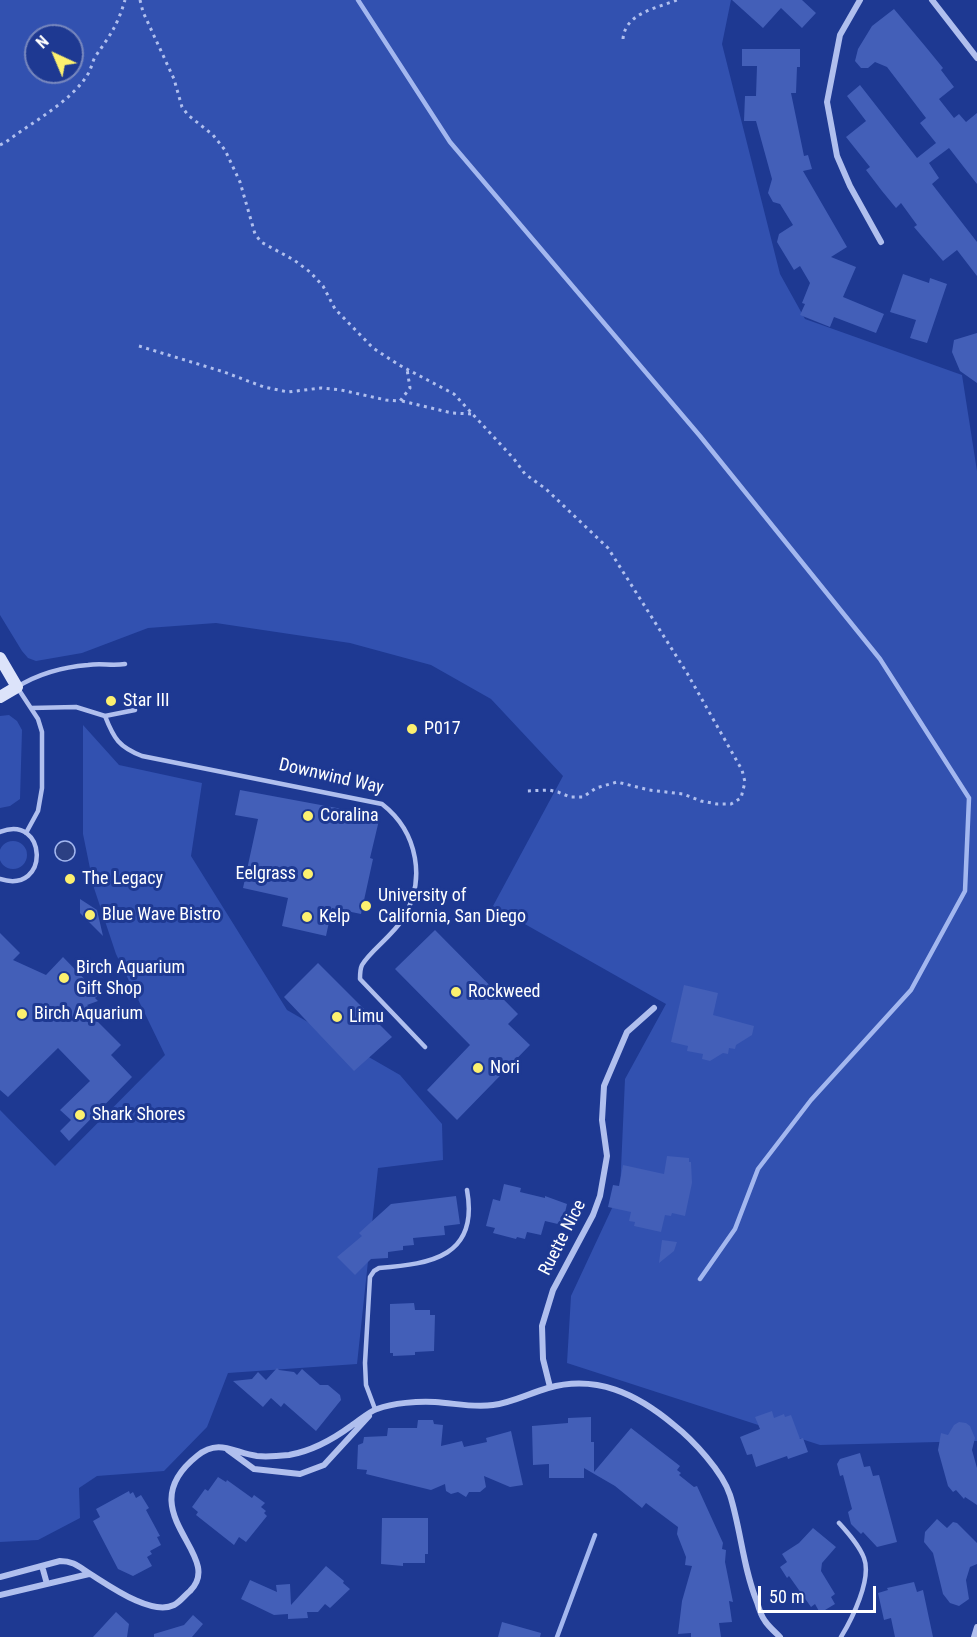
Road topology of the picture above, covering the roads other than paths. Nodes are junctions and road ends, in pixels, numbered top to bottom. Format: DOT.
graph roads {
  1 [pos="861,0"];
  2 [pos="932,0"];
  3 [pos="977,58"];
  4 [pos="881,242"];
  5 [pos="0,658"];
  6 [pos="125,664"];
  7 [pos="17,687"];
  8 [pos="0,697"];
  9 [pos="31,708"];
  10 [pos="135,710"];
  11 [pos="105,716"];
  12 [pos="0,832"];
  13 [pos="26,833"];
  14 [pos="0,879"];
  15 [pos="654,1008"];
  16 [pos="425,1047"];
  17 [pos="467,1190"];
  18 [pos="550,1387"];
  19 [pos="375,1409"];
  20 [pos="223,1447"];
  21 [pos="839,1523"];
  22 [pos="42,1566"];
  23 [pos="89,1574"];
  24 [pos="0,1577"];
  25 [pos="47,1584"];
  26 [pos="0,1595"];
  27 [pos="977,1627"];
  28 [pos="780,1637"];
  29 [pos="841,1637"];
  30 [pos="974,1637"];
  1 -- 4 [label="street"];
  2 -- 3 [label="street"];
  5 -- 7 [label="street"];
  6 -- 7 [label="lane"];
  7 -- 8 [label="street"];
  7 -- 9 [label="lane"];
  9 -- 11 [label="lane"];
  9 -- 13 [label="lane"];
  10 -- 11 [label="lane"];
  11 -- 16 [label="lane, Downwind Way"];
  12 -- 13 [label="lane"];
  13 -- 14 [label="lane"];
  15 -- 18 [label="street, Ruette Nice"];
  17 -- 19 [label="lane"];
  18 -- 19 [label="street"];
  18 -- 28 [label="street"];
  19 -- 20 [label="street"];
  19 -- 20 [label="street"];
  20 -- 23 [label="street"];
  21 -- 29 [label="lane"];
  22 -- 23 [label="street"];
  22 -- 24 [label="street"];
  22 -- 25 [label="street"];
  23 -- 25 [label="street"];
  25 -- 26 [label="street"];
  27 -- 30 [label="street"];
}
